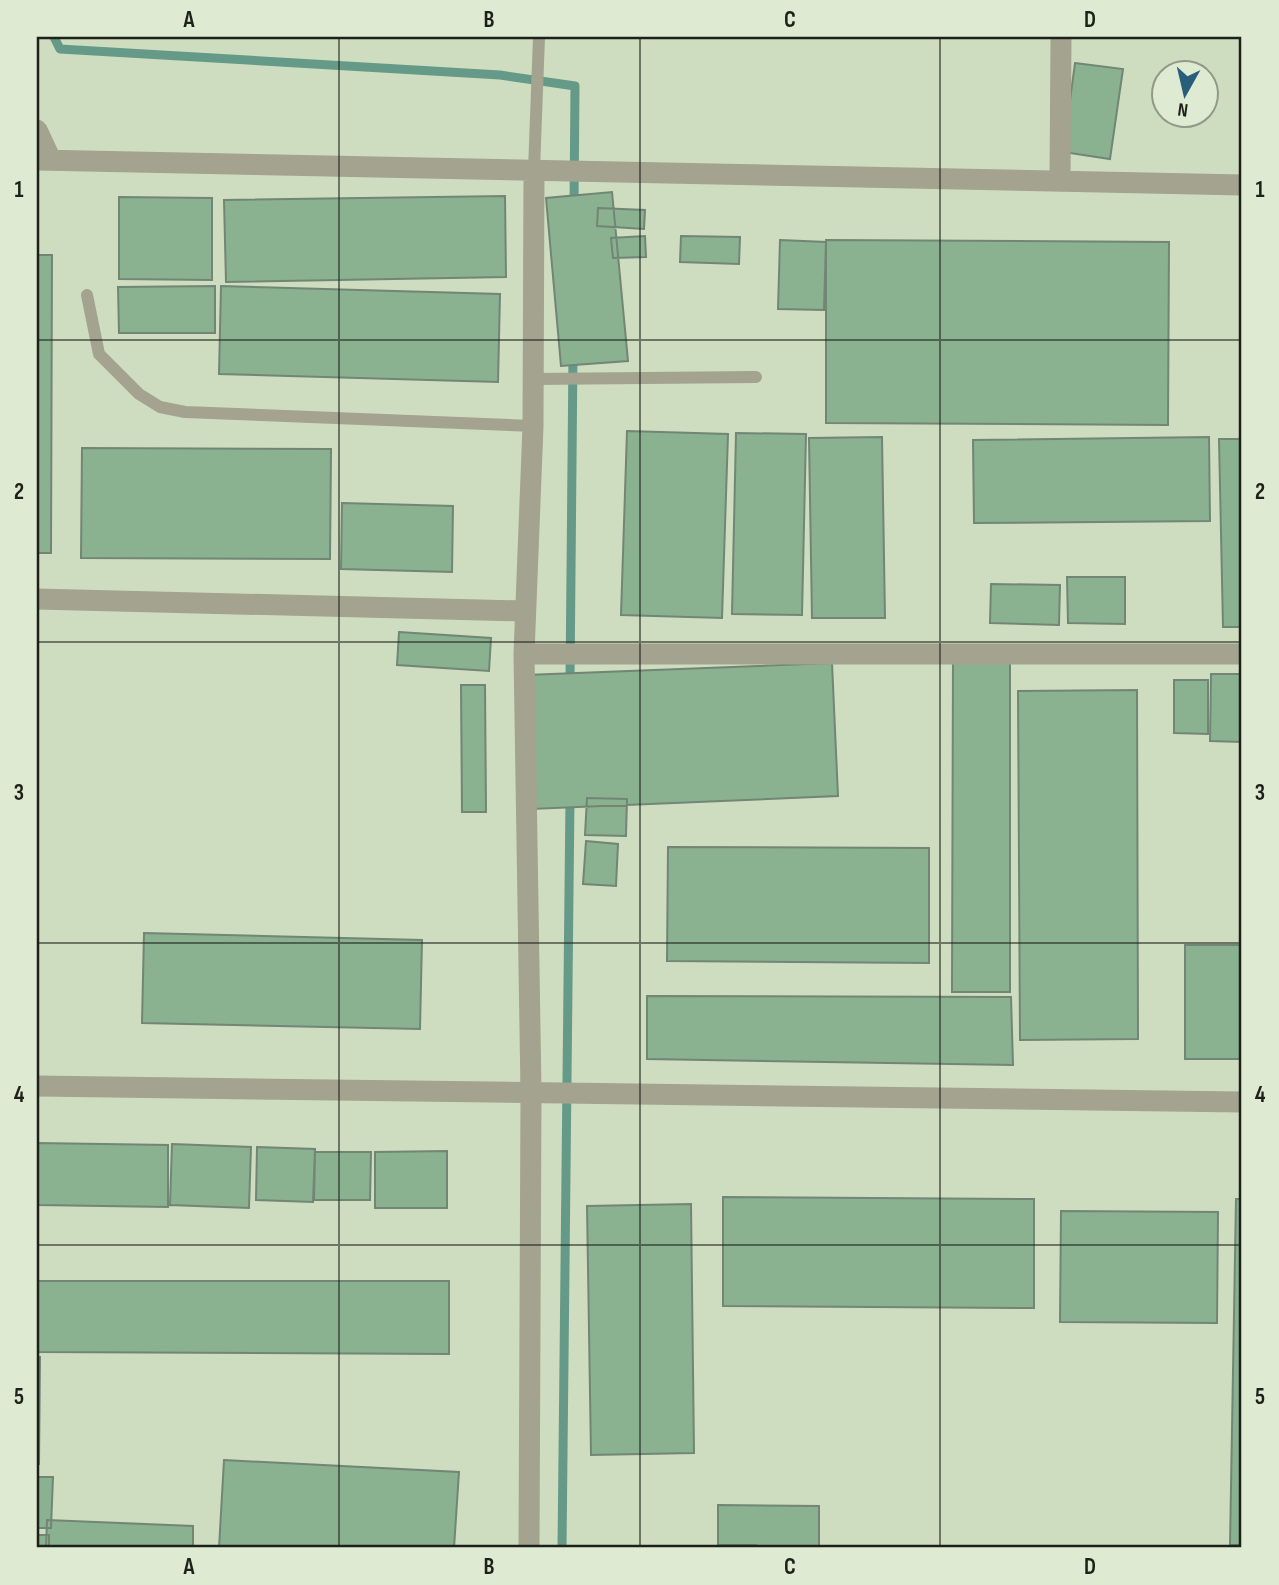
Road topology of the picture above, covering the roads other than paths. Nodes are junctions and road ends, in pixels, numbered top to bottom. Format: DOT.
graph roads {
  1 [pos="539,37"];
  2 [pos="1061,37"];
  3 [pos="37,130"];
  4 [pos="44,160"];
  5 [pos="534,170"];
  6 [pos="1060,181"];
  7 [pos="1242,185"];
  8 [pos="87,295"];
  9 [pos="756,377"];
  10 [pos="542,379"];
  11 [pos="533,426"];
  12 [pos="37,599"];
  13 [pos="525,611"];
  14 [pos="524,654"];
  15 [pos="1242,654"];
  16 [pos="37,1086"];
  17 [pos="531,1092"];
  18 [pos="1242,1102"];
  19 [pos="529,1548"];
  1 -- 5 [label="lane"];
  2 -- 6 [label="street"];
  3 -- 4 [label="street"];
  4 -- 5 [label="street"];
  5 -- 6 [label="street"];
  5 -- 10 [label="street"];
  6 -- 7 [label="street"];
  8 -- 11 [label="lane"];
  9 -- 10 [label="lane"];
  10 -- 11 [label="street"];
  11 -- 13 [label="street"];
  12 -- 13 [label="street"];
  13 -- 14 [label="street"];
  14 -- 15 [label="street"];
  14 -- 17 [label="street"];
  16 -- 17 [label="street"];
  17 -- 18 [label="street"];
  17 -- 19 [label="street"];
}
